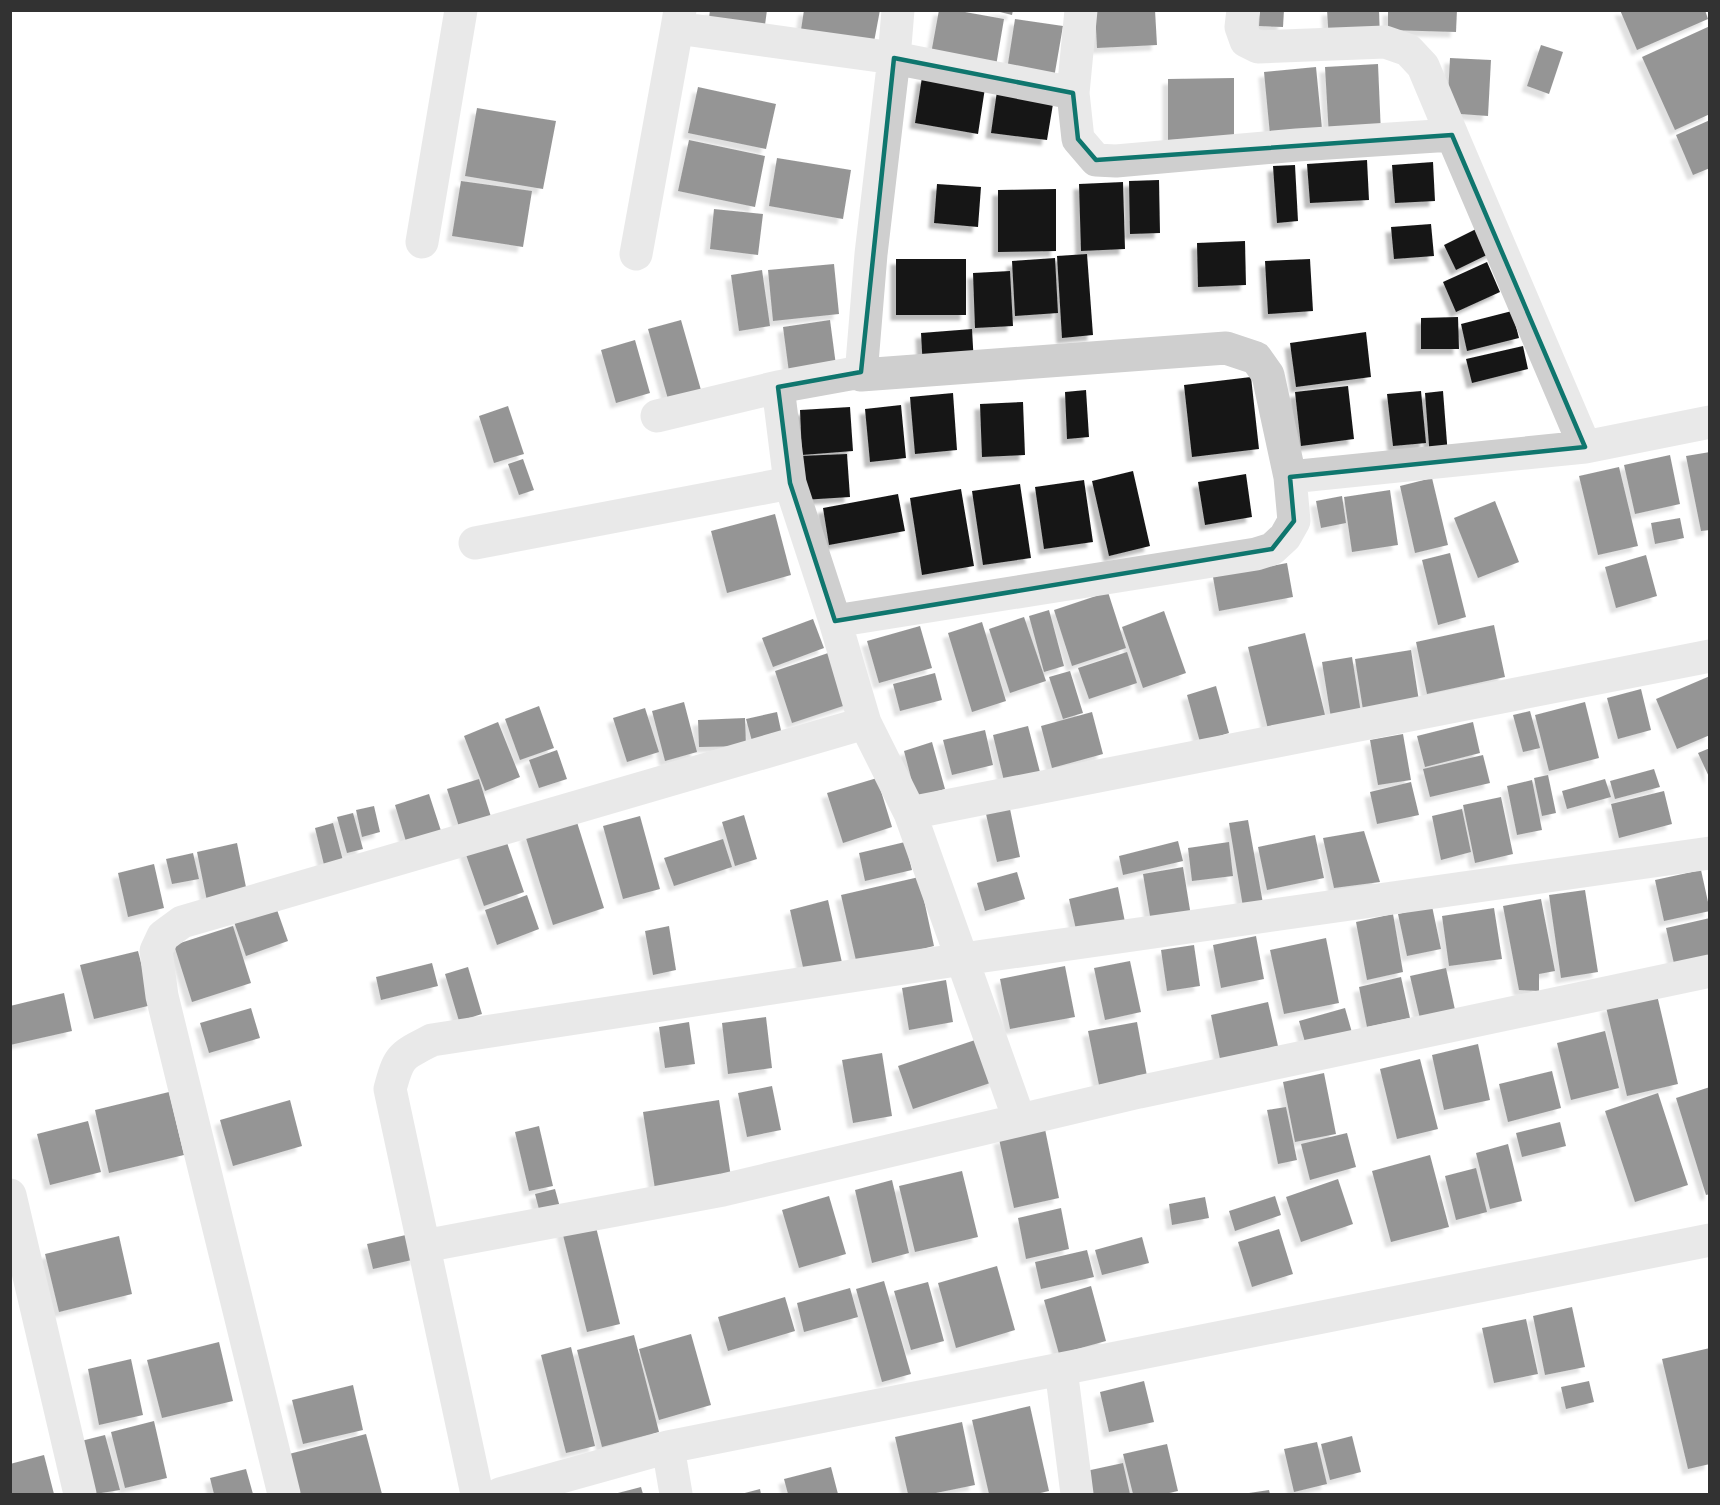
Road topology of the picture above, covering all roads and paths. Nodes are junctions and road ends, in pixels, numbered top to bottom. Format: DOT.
graph roads {
  1 [pos="461,10"];
  2 [pos="898,10"];
  3 [pos="1081,10"];
  4 [pos="1243,10"];
  5 [pos="679,19"];
  6 [pos="894,58"];
  7 [pos="1073,93"];
  8 [pos="1452,135"];
  9 [pos="422,242"];
  10 [pos="636,254"];
  11 [pos="861,372"];
  12 [pos="778,387"];
  13 [pos="657,416"];
  14 [pos="1710,422"];
  15 [pos="1585,447"];
  16 [pos="1290,477"];
  17 [pos="790,483"];
  18 [pos="475,543"];
  19 [pos="835,621"];
  20 [pos="1710,656"];
  21 [pos="865,723"];
  22 [pos="910,813"];
  23 [pos="1710,853"];
  24 [pos="963,959"];
  25 [pos="1710,971"];
  26 [pos="1019,1119"];
  27 [pos="10,1195"];
  28 [pos="1710,1240"];
  29 [pos="424,1246"];
  30 [pos="1061,1369"];
  31 [pos="668,1447"];
  32 [pos="80,1494"];
  33 [pos="284,1494"];
  34 [pos="477,1494"];
  35 [pos="500,1494"];
  36 [pos="676,1494"];
  37 [pos="1077,1494"];
  1 -- 9 [label="street"];
  2 -- 6 [label="street"];
  3 -- 7 [label="street"];
  4 -- 8 [label="street"];
  5 -- 6 [label="street"];
  5 -- 10 [label="street"];
  6 -- 7 [label="street"];
  6 -- 11 [label="street"];
  7 -- 8 [label="street"];
  8 -- 15 [label="street"];
  11 -- 12 [label="street"];
  11 -- 16 [label="street"];
  12 -- 13 [label="street"];
  12 -- 17 [label="street"];
  14 -- 15 [label="street"];
  15 -- 16 [label="street"];
  16 -- 19 [label="street"];
  17 -- 18 [label="street"];
  17 -- 19 [label="street"];
  19 -- 21 [label="street"];
  20 -- 22 [label="street"];
  21 -- 22 [label="street"];
  21 -- 33 [label="street"];
  22 -- 24 [label="street"];
  23 -- 24 [label="street"];
  24 -- 26 [label="street"];
  24 -- 29 [label="street"];
  25 -- 26 [label="street"];
  26 -- 29 [label="street"];
  27 -- 32 [label="street"];
  28 -- 30 [label="street"];
  29 -- 34 [label="street"];
  30 -- 31 [label="street"];
  30 -- 37 [label="street"];
  31 -- 35 [label="street"];
  31 -- 36 [label="street"];
}
